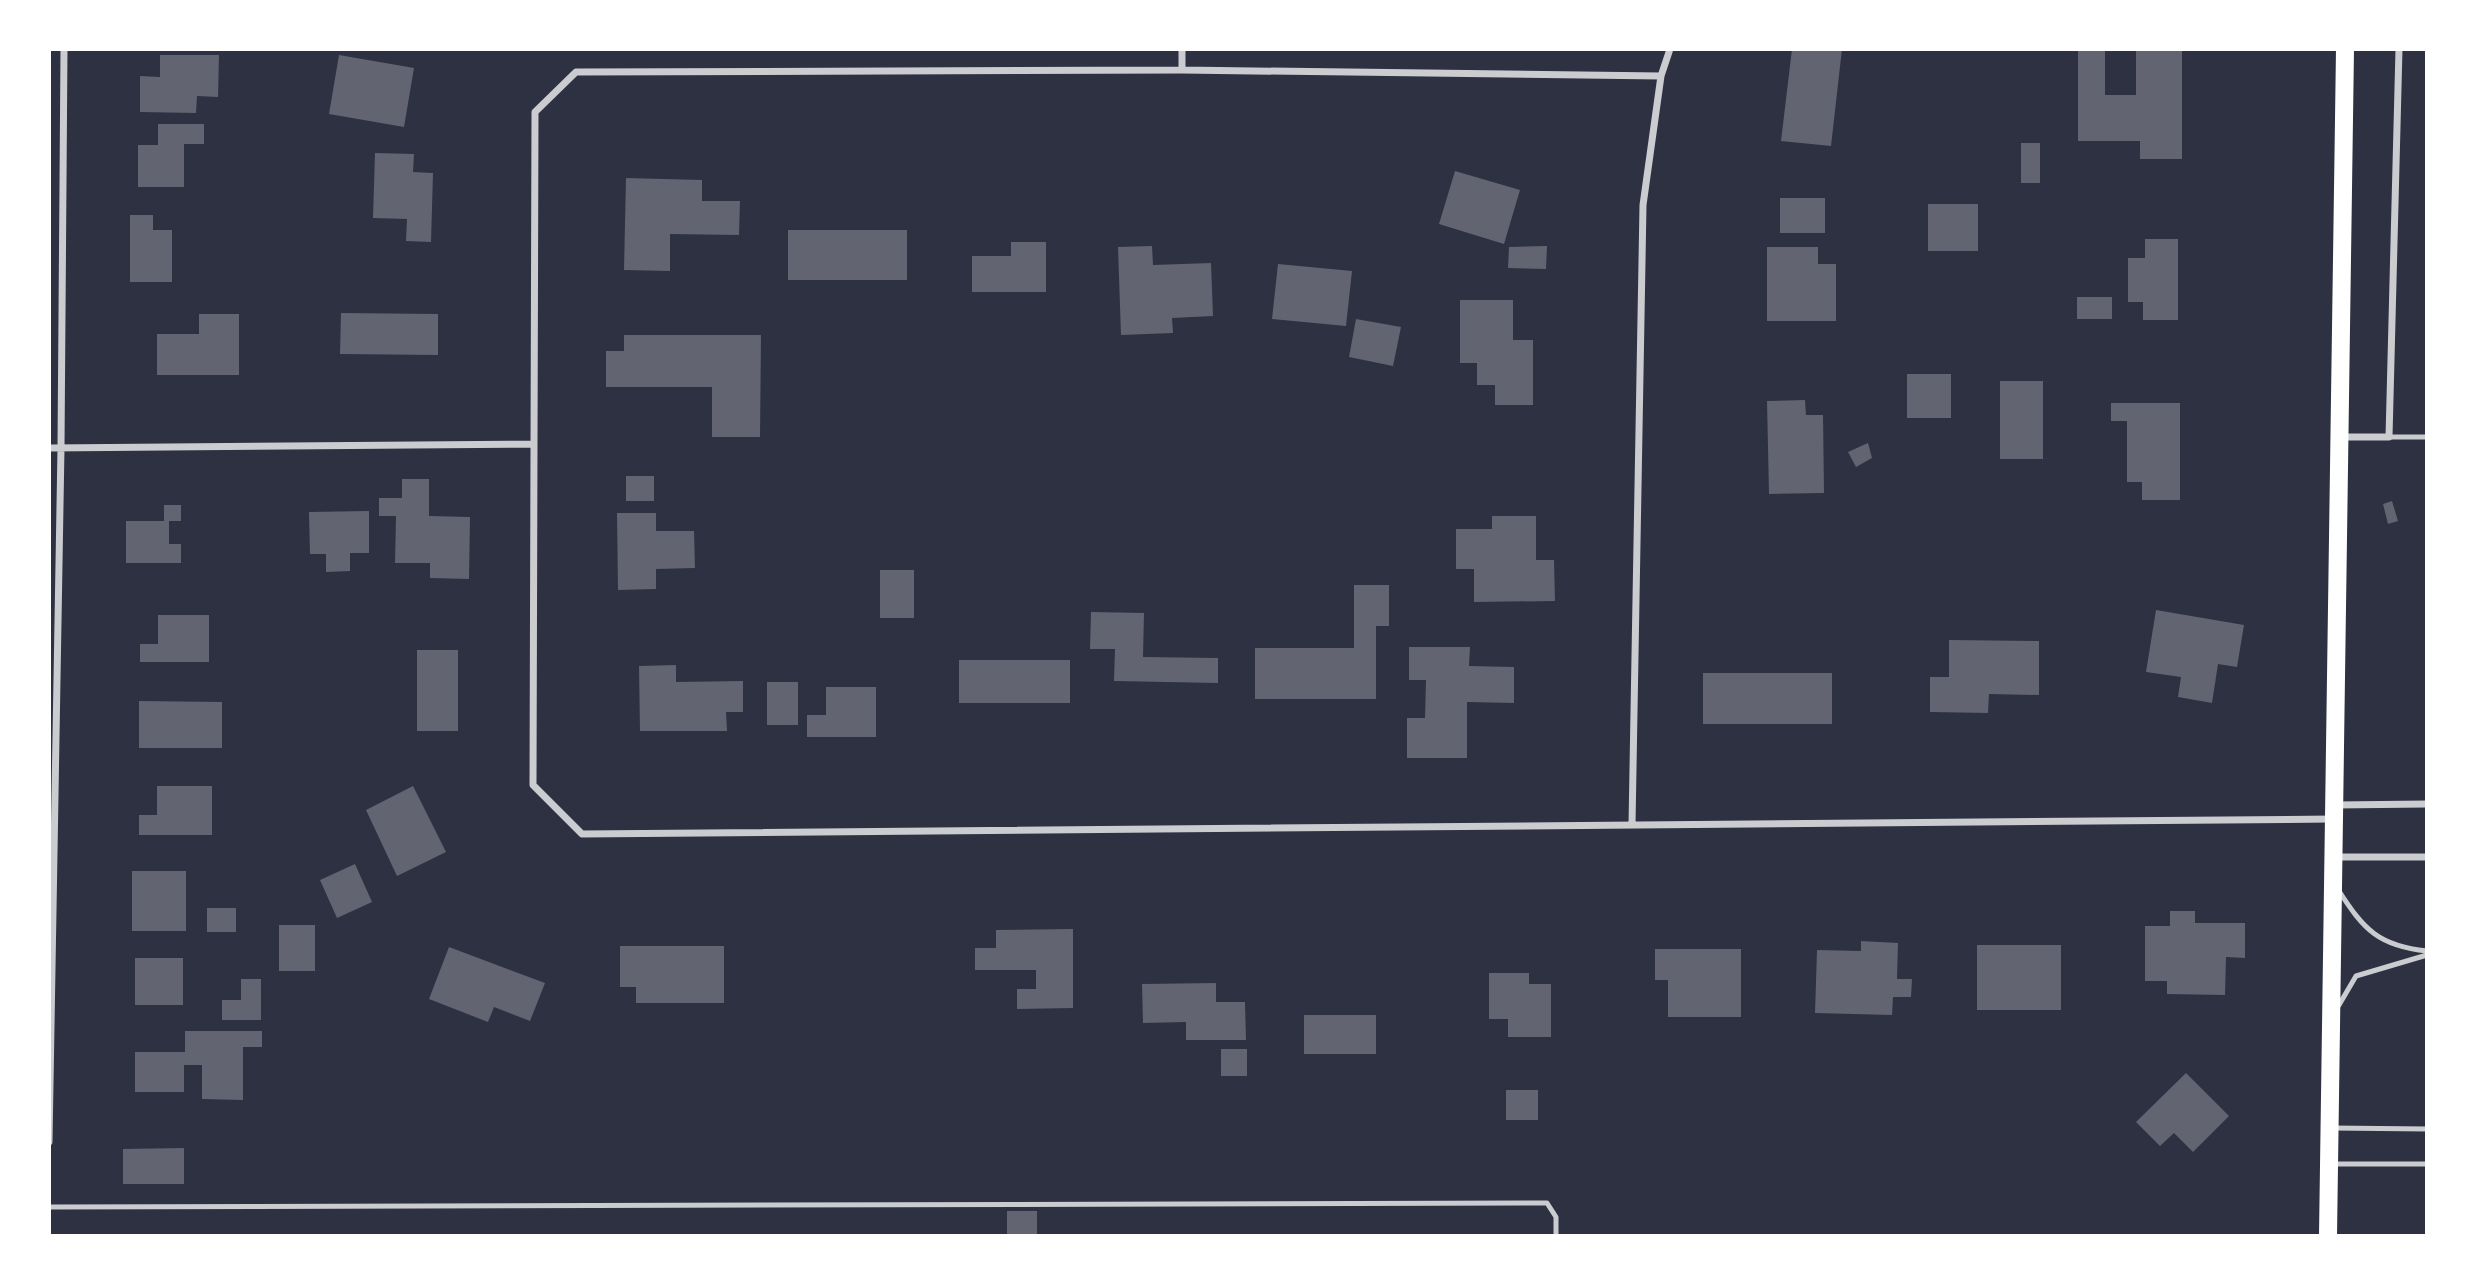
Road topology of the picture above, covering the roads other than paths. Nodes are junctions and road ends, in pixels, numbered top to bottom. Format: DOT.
graph roads {
  1 [pos="64,49"];
  2 [pos="1182,49"];
  3 [pos="1670,49"];
  4 [pos="2345,49"];
  5 [pos="2399,49"];
  6 [pos="1182,70"];
  7 [pos="1661,76"];
  8 [pos="2340,438"];
  9 [pos="2389,438"];
  10 [pos="2427,438"];
  11 [pos="533,444"];
  12 [pos="49,448"];
  13 [pos="61,448"];
  14 [pos="2427,804"];
  15 [pos="2335,812"];
  16 [pos="1632,824"];
  17 [pos="2334,857"];
  18 [pos="2427,857"];
  19 [pos="2334,882"];
  20 [pos="2427,953"];
  21 [pos="2331,1043"];
  22 [pos="2330,1128"];
  23 [pos="2427,1129"];
  24 [pos="49,1142"];
  25 [pos="2330,1164"];
  26 [pos="2427,1164"];
  27 [pos="49,1207"];
  28 [pos="1556,1236"];
  29 [pos="2328,1236"];
  1 -- 13 [label="street"];
  2 -- 6 [label="street"];
  3 -- 7 [label="street"];
  4 -- 8 [label="main road"];
  5 -- 9 [label="street"];
  6 -- 7 [label="street"];
  6 -- 11 [label="street"];
  7 -- 16 [label="street"];
  8 -- 9 [label="street"];
  8 -- 15 [label="main road"];
  9 -- 10 [label="lane"];
  11 -- 13 [label="street"];
  11 -- 16 [label="street"];
  12 -- 13 [label="street"];
  13 -- 24 [label="street"];
  14 -- 15 [label="street"];
  15 -- 16 [label="street"];
  15 -- 17 [label="main road"];
  17 -- 18 [label="street"];
  17 -- 19 [label="main road"];
  19 -- 20 [label="lane"];
  19 -- 21 [label="main road"];
  20 -- 21 [label="lane"];
  21 -- 22 [label="main road"];
  22 -- 23 [label="lane"];
  22 -- 25 [label="main road"];
  25 -- 26 [label="lane"];
  25 -- 29 [label="main road"];
  27 -- 28 [label="lane"];
}
